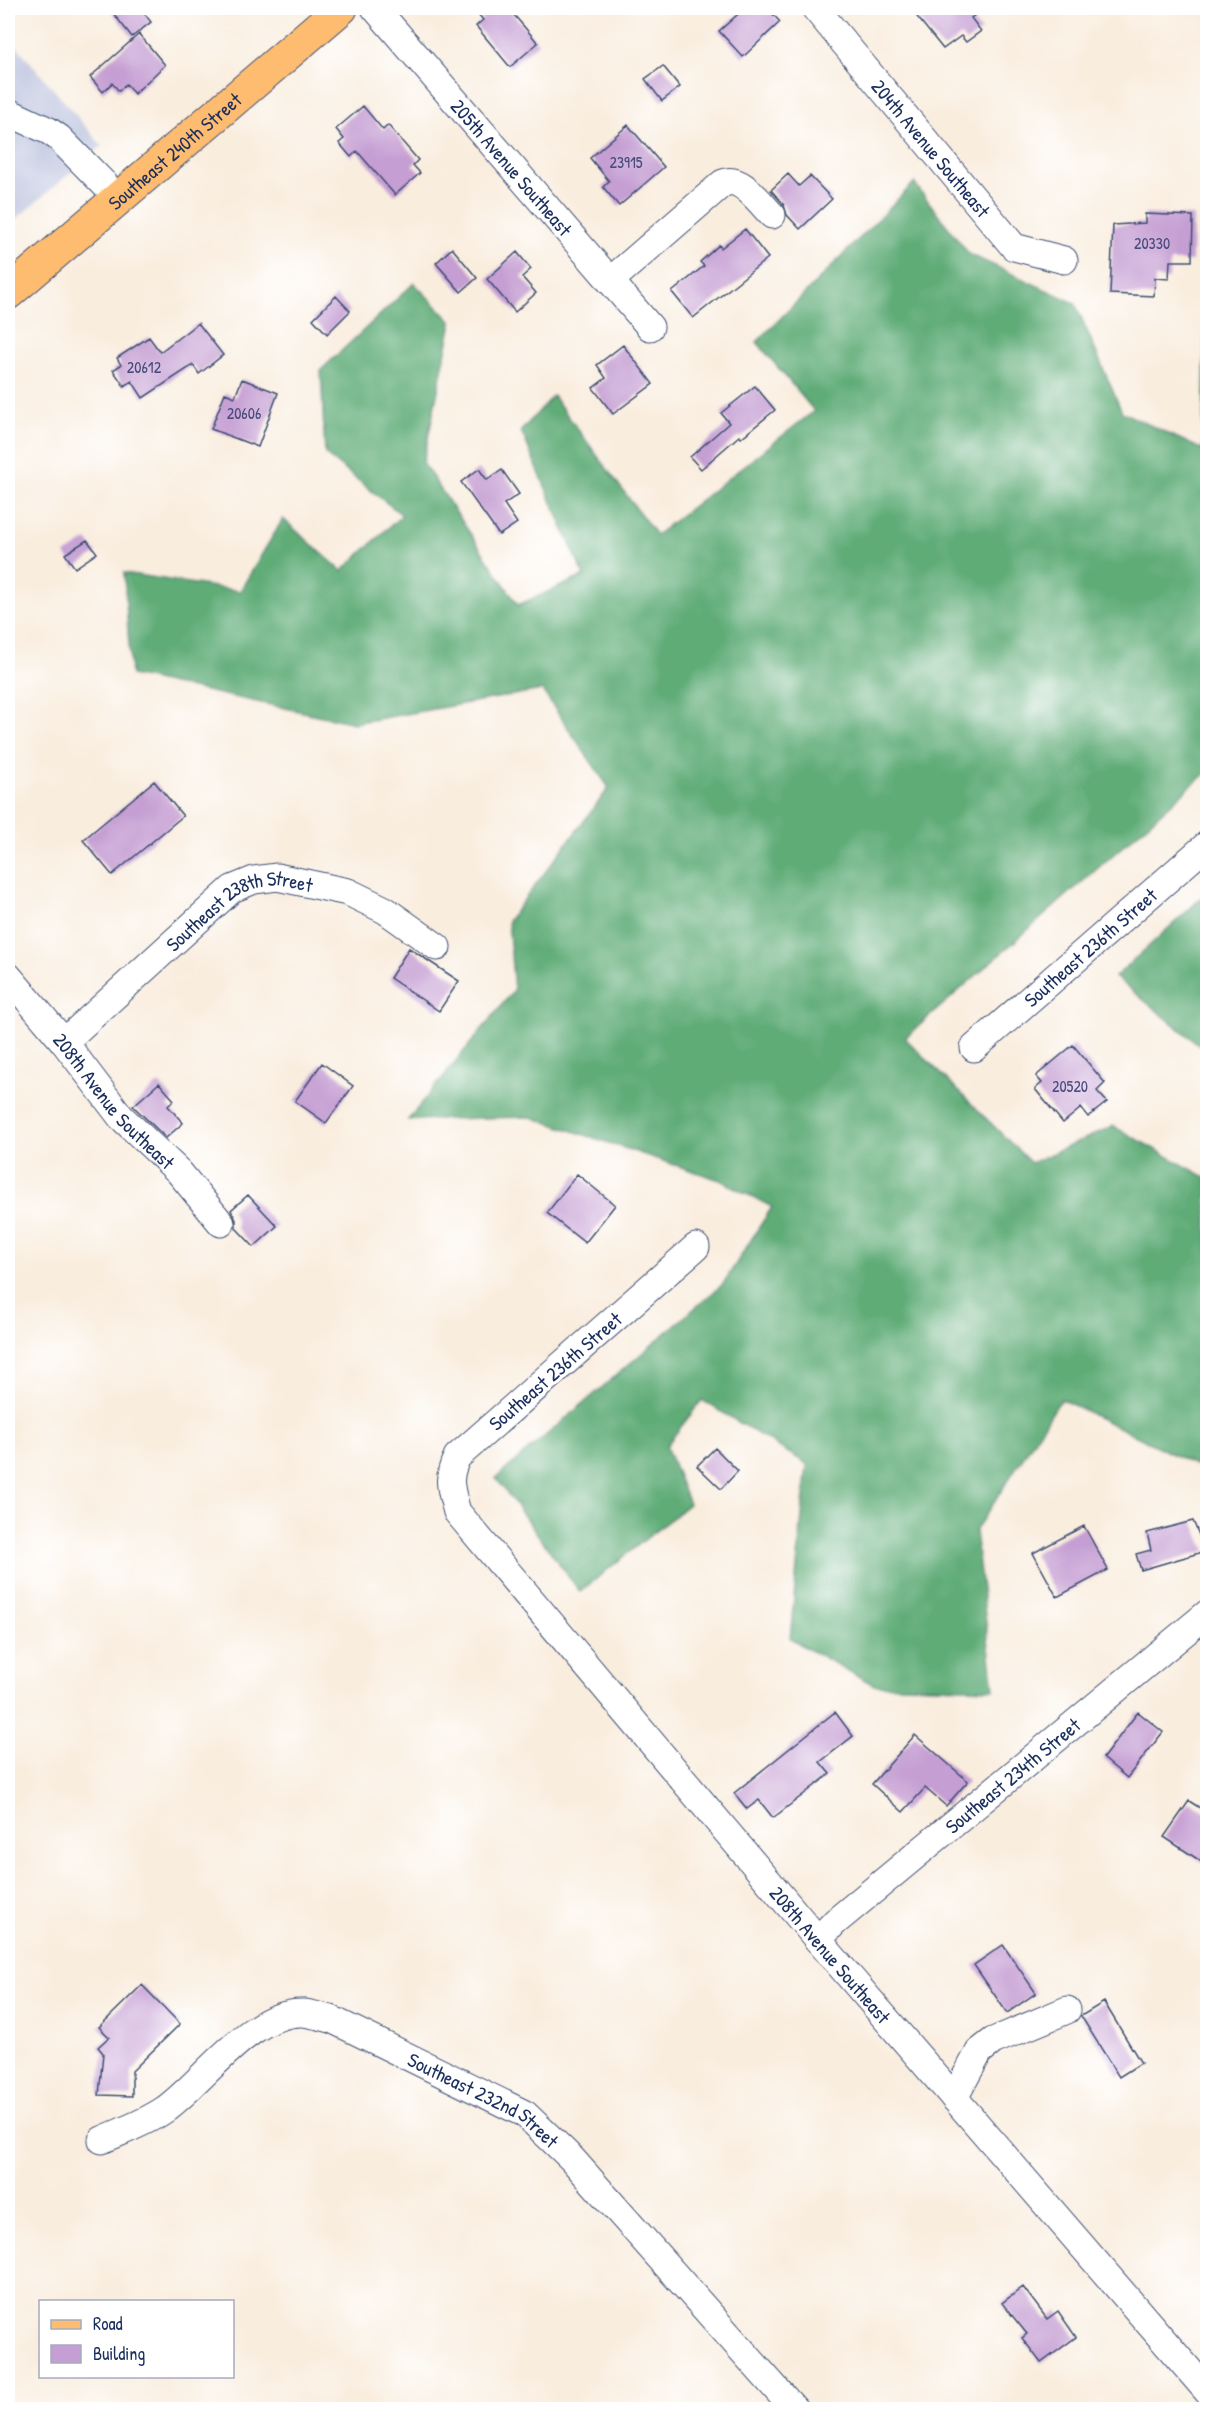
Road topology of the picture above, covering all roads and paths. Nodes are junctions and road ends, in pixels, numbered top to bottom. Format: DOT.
graph roads {
  1 [pos="341,8"];
  2 [pos="375,8"];
  3 [pos="815,8"];
  4 [pos="8,112"];
  5 [pos="118,198"];
  6 [pos="772,215"];
  7 [pos="1064,260"];
  8 [pos="610,281"];
  9 [pos="8,292"];
  10 [pos="650,327"];
  11 [pos="1208,844"];
  12 [pos="437,947"];
  13 [pos="8,976"];
  14 [pos="64,1042"];
  15 [pos="974,1048"];
  16 [pos="221,1223"];
  17 [pos="696,1247"];
  18 [pos="458,1512"];
  19 [pos="1208,1613"];
  20 [pos="818,1940"];
  21 [pos="1068,2010"];
  22 [pos="954,2098"];
  23 [pos="102,2140"];
  24 [pos="1208,2392"];
  25 [pos="795,2409"];
  1 -- 5 [label="main road, Southeast 240th Street"];
  2 -- 8 [label="street, 205th Avenue Southeast"];
  3 -- 7 [label="street, 204th Avenue Southeast"];
  4 -- 5 [label="street"];
  5 -- 9 [label="main road, Southeast 240th Street"];
  6 -- 8 [label="street"];
  8 -- 10 [label="street, 205th Avenue Southeast"];
  11 -- 15 [label="street, Southeast 236th Street"];
  12 -- 14 [label="street, Southeast 238th Street"];
  13 -- 14 [label="street, 208th Avenue Southeast"];
  14 -- 16 [label="street, 208th Avenue Southeast"];
  17 -- 18 [label="street, Southeast 236th Street"];
  18 -- 20 [label="street, 208th Avenue Southeast"];
  19 -- 20 [label="street, Southeast 234th Street"];
  20 -- 22 [label="street, 208th Avenue Southeast"];
  21 -- 22 [label="street"];
  22 -- 24 [label="street, 208th Avenue Southeast"];
  23 -- 25 [label="street, Southeast 232nd Street"];
}
